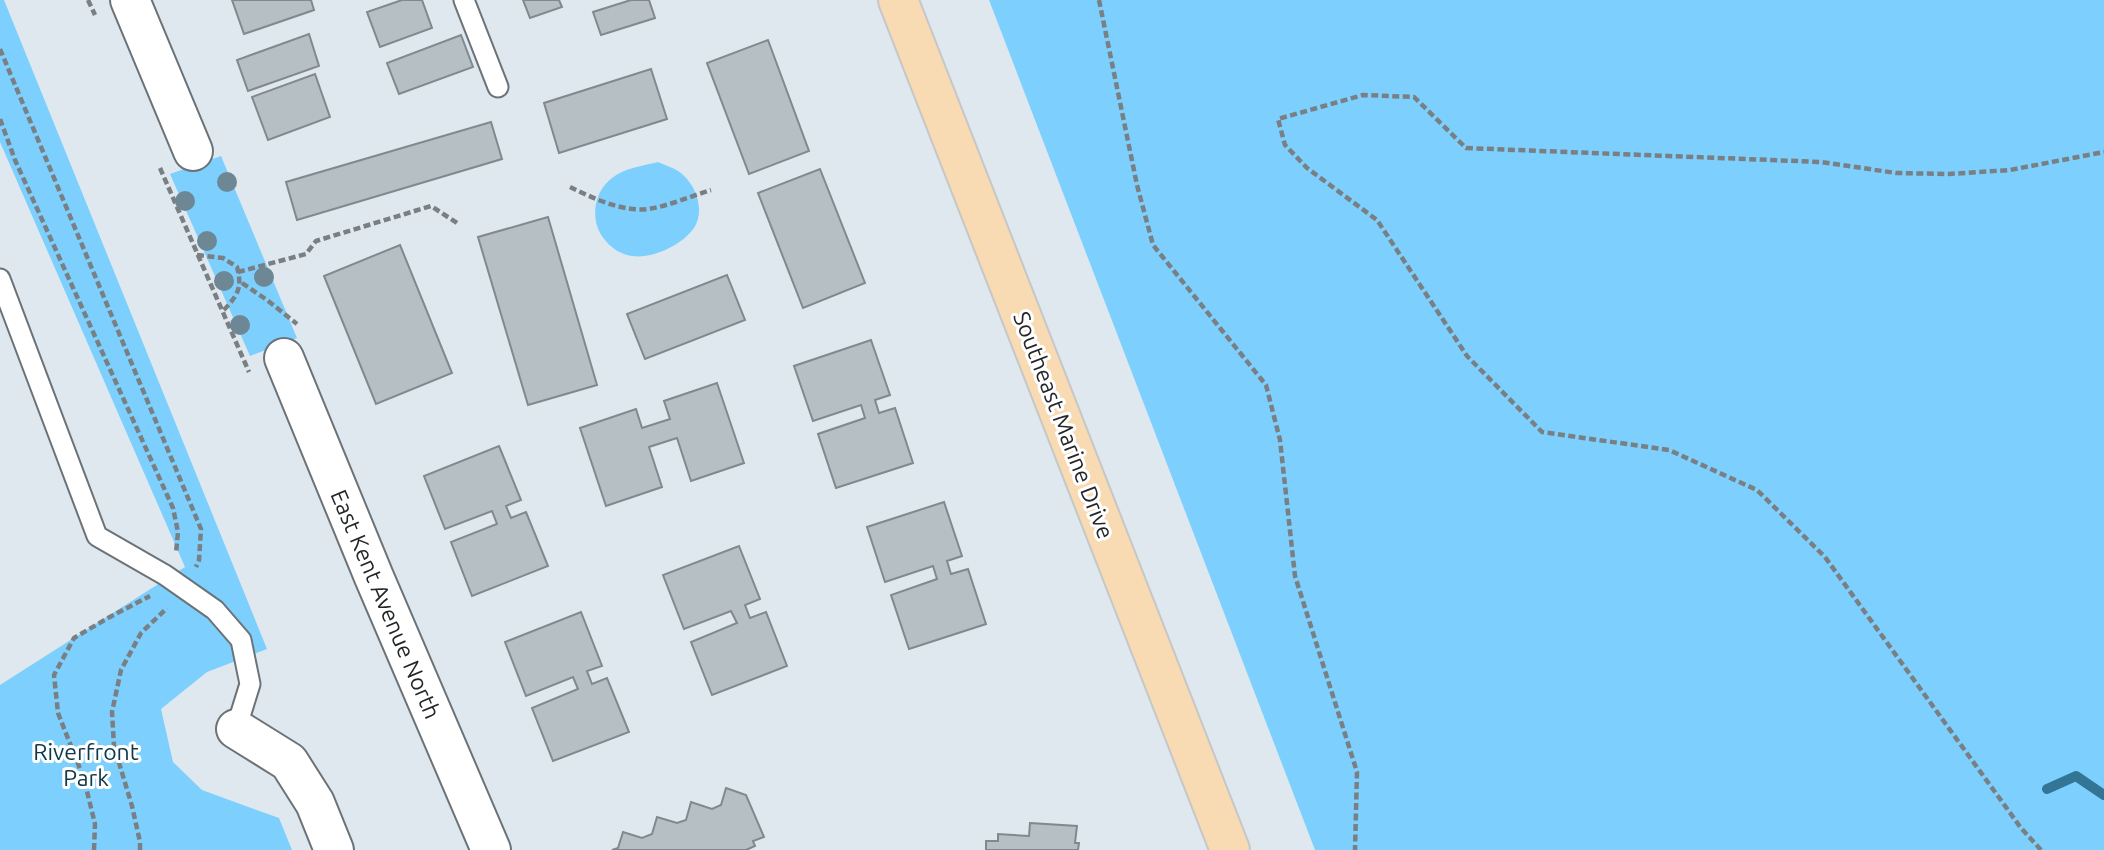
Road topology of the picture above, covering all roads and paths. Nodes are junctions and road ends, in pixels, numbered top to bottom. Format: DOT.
graph roads {
  1 [pos="130,0"];
  2 [pos="464,0"];
  3 [pos="898,0"];
  4 [pos="1098,0"];
  5 [pos="0,49"];
  6 [pos="498,87"];
  7 [pos="0,119"];
  8 [pos="2104,152"];
  9 [pos="175,157"];
  10 [pos="570,187"];
  11 [pos="711,190"];
  12 [pos="457,223"];
  13 [pos="197,255"];
  14 [pos="239,272"];
  15 [pos="0,279"];
  16 [pos="222,312"];
  17 [pos="284,358"];
  18 [pos="253,382"];
  19 [pos="165,575"];
  20 [pos="184,589"];
  21 [pos="236,729"];
  22 [pos="94,850"];
  23 [pos="140,850"];
  24 [pos="334,850"];
  25 [pos="491,850"];
  26 [pos="1230,850"];
  27 [pos="1355,850"];
  28 [pos="2041,850"];
  1 -- 9 [label="street"];
  2 -- 6 [label="lane"];
  3 -- 26 [label="main road, Southeast Marine Drive"];
  4 -- 27 [label="path"];
  5 -- 20 [label="path"];
  7 -- 19 [label="path"];
  8 -- 28 [label="path"];
  9 -- 13 [label="path"];
  10 -- 11 [label="path"];
  12 -- 14 [label="path"];
  13 -- 14 [label="path"];
  13 -- 16 [label="path"];
  14 -- 16 [label="path"];
  15 -- 19 [label="lane"];
  16 -- 18 [label="path"];
  17 -- 25 [label="street, East Kent Avenue North"];
  19 -- 20 [label="lane"];
  19 -- 22 [label="path"];
  20 -- 21 [label="lane"];
  20 -- 23 [label="path"];
  21 -- 24 [label="street"];
}
